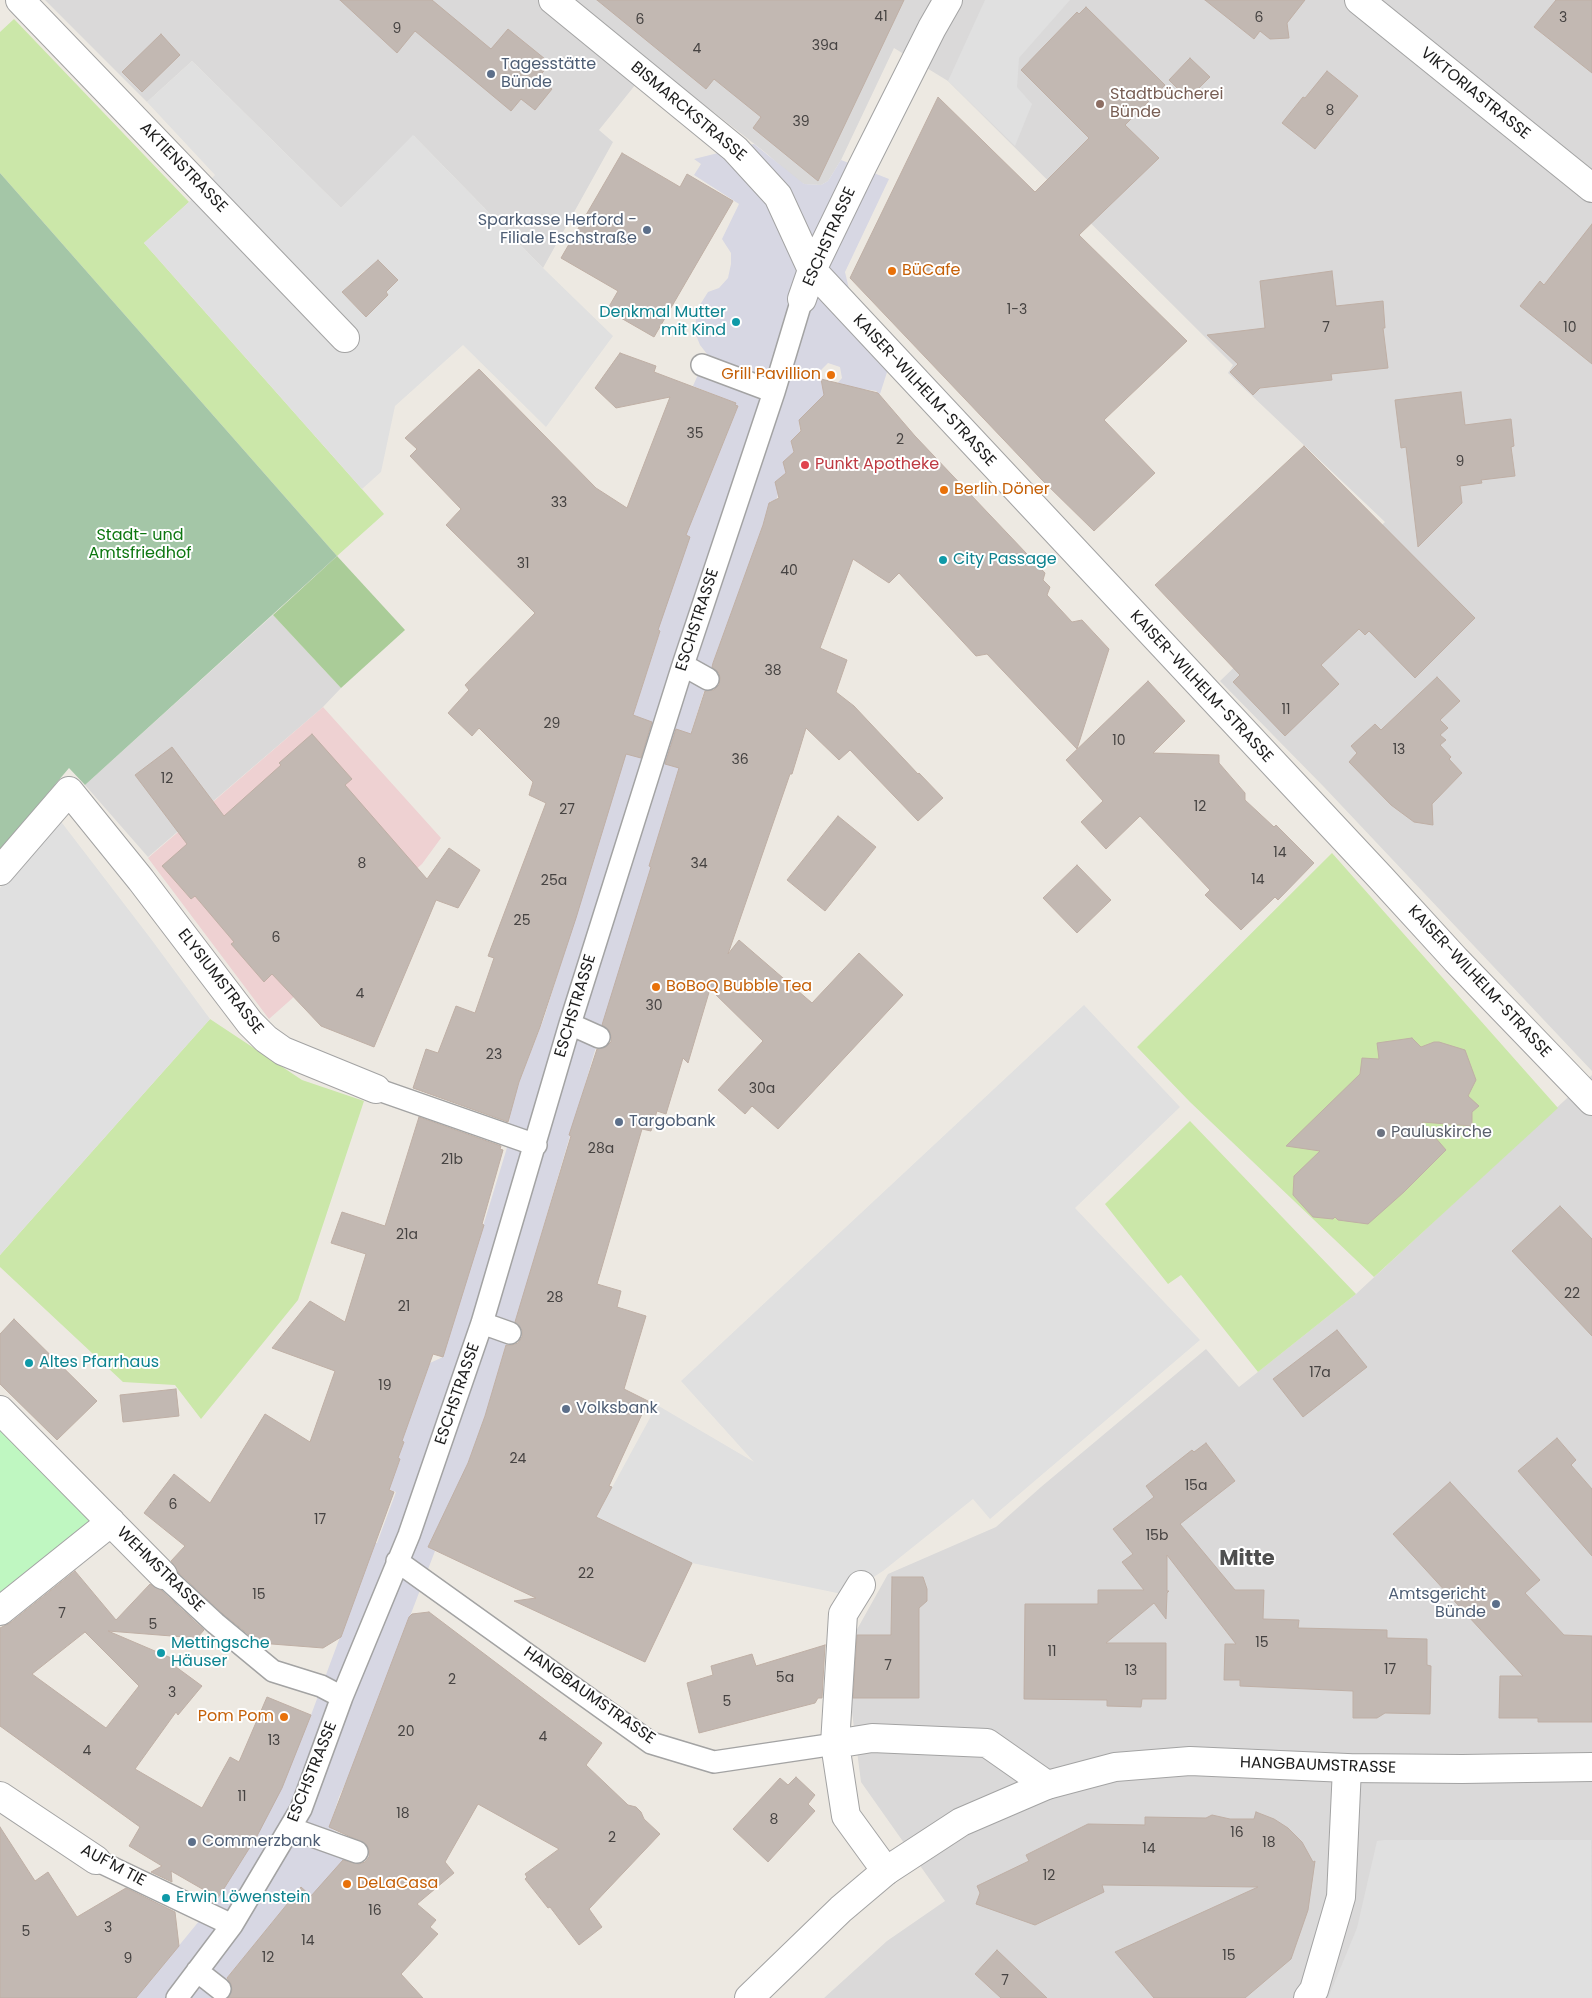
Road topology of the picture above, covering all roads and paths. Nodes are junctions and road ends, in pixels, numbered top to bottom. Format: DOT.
graph roads {
  1 [pos="20,0"];
  2 [pos="553,0"];
  3 [pos="948,0"];
  4 [pos="1359,0"];
  5 [pos="1592,188"];
  6 [pos="812,270"];
  7 [pos="802,299"];
  8 [pos="345,338"];
  9 [pos="702,365"];
  10 [pos="774,392"];
  11 [pos="683,665"];
  12 [pos="708,679"];
  13 [pos="0,871"];
  14 [pos="570,1024"];
  15 [pos="599,1037"];
  16 [pos="376,1089"];
  17 [pos="1592,1101"];
  18 [pos="536,1145"];
  19 [pos="482,1323"];
  20 [pos="510,1333"];
  21 [pos="0,1410"];
  22 [pos="110,1522"];
  23 [pos="397,1562"];
  24 [pos="163,1574"];
  25 [pos="861,1586"];
  26 [pos="0,1611"];
  27 [pos="342,1697"];
  28 [pos="834,1744"];
  29 [pos="1592,1767"];
  30 [pos="1348,1768"];
  31 [pos="1047,1784"];
  32 [pos="0,1796"];
  33 [pos="290,1828"];
  34 [pos="357,1852"];
  35 [pos="96,1860"];
  36 [pos="886,1871"];
  37 [pos="232,1924"];
  38 [pos="197,1971"];
  39 [pos="220,1988"];
  40 [pos="177,1998"];
  41 [pos="748,1998"];
  42 [pos="1308,1998"];
  1 -- 8 [label="street, AKTIENSTRASSE"];
  2 -- 6 [label="street, BISMARCKSTRASSE"];
  3 -- 6 [label="street, ESCHSTRASSE"];
  4 -- 5 [label="street, VIKTORIASTRASSE"];
  6 -- 7 [label="street, ESCHSTRASSE"];
  6 -- 17 [label="street, KAISER-WILHELM-STRASSE"];
  7 -- 10 [label="street, ESCHSTRASSE"];
  9 -- 10 [label="street"];
  10 -- 11 [label="street, ESCHSTRASSE"];
  11 -- 12 [label="street"];
  11 -- 14 [label="street, ESCHSTRASSE"];
  13 -- 16 [label="street, ELYSIUMSTRASSE"];
  14 -- 15 [label="street"];
  14 -- 18 [label="street, ESCHSTRASSE"];
  16 -- 18 [label="street, ELYSIUMSTRASSE"];
  18 -- 19 [label="street, ESCHSTRASSE"];
  19 -- 20 [label="street"];
  19 -- 23 [label="street, ESCHSTRASSE"];
  21 -- 22 [label="street, WEHMSTRASSE"];
  22 -- 24 [label="street, WEHMSTRASSE"];
  22 -- 26 [label="street"];
  23 -- 27 [label="street, ESCHSTRASSE"];
  23 -- 28 [label="street, HANGBAUMSTRASSE"];
  24 -- 27 [label="street, WEHMSTRASSE"];
  25 -- 28 [label="street"];
  27 -- 33 [label="street, ESCHSTRASSE"];
  28 -- 31 [label="street, HANGBAUMSTRASSE"];
  28 -- 36 [label="street"];
  29 -- 30 [label="street, HANGBAUMSTRASSE"];
  30 -- 31 [label="street, HANGBAUMSTRASSE"];
  30 -- 42 [label="street"];
  31 -- 36 [label="street, HANGBAUMSTRASSE"];
  32 -- 35 [label="street, AUF'M TIE"];
  33 -- 34 [label="street"];
  33 -- 37 [label="street, ESCHSTRASSE"];
  35 -- 37 [label="street, AUF'M TIE"];
  36 -- 41 [label="street, HANGBAUMSTRASSE"];
  37 -- 38 [label="street, ESCHSTRASSE"];
  38 -- 39 [label="street"];
  38 -- 40 [label="street, ESCHSTRASSE"];
}
